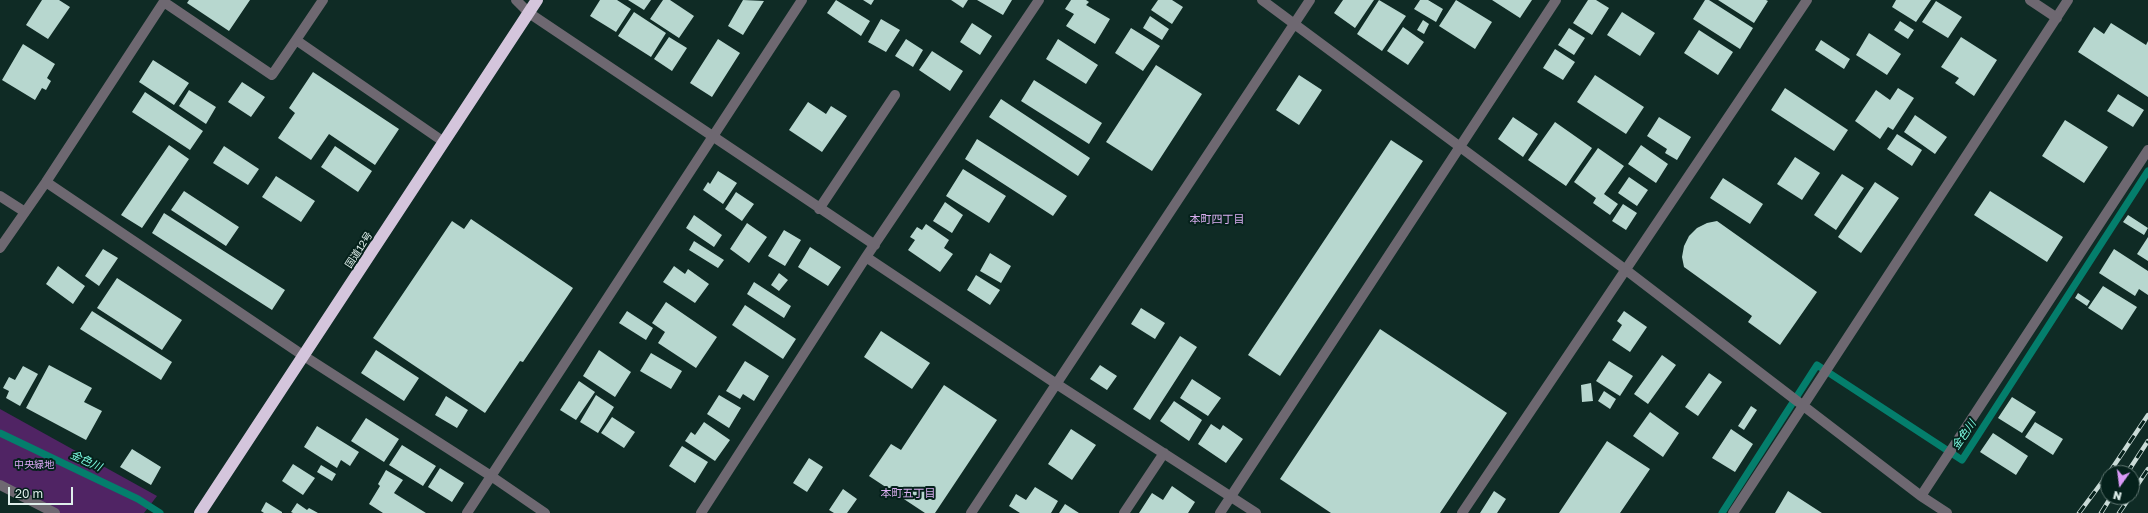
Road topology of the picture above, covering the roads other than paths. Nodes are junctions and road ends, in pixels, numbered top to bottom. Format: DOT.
graph roads {
  1 [pos="324,0"];
  2 [pos="516,0"];
  3 [pos="537,0"];
  4 [pos="802,0"];
  5 [pos="1039,0"];
  6 [pos="1262,0"];
  7 [pos="1310,0"];
  8 [pos="1556,0"];
  9 [pos="1807,0"];
  10 [pos="2030,0"];
  11 [pos="2068,0"];
  12 [pos="164,1"];
  13 [pos="528,13"];
  14 [pos="2057,18"];
  15 [pos="1295,23"];
  16 [pos="296,40"];
  17 [pos="895,95"];
  18 [pos="713,138"];
  19 [pos="444,142"];
  20 [pos="1460,146"];
  21 [pos="2148,150"];
  22 [pos="46,182"];
  23 [pos="0,196"];
  24 [pos="819,208"];
  25 [pos="25,212"];
  26 [pos="875,245"];
  27 [pos="0,248"];
  28 [pos="866,257"];
  29 [pos="1626,270"];
  30 [pos="304,356"];
  31 [pos="1055,383"];
  32 [pos="1802,405"];
  33 [pos="1164,453"];
  34 [pos="492,476"];
  35 [pos="0,485"];
  36 [pos="1231,496"];
  37 [pos="1921,496"];
  38 [pos="55,513"];
  39 [pos="200,513"];
  40 [pos="467,513"];
  41 [pos="545,513"];
  42 [pos="701,513"];
  43 [pos="971,513"];
  44 [pos="1124,513"];
  45 [pos="1220,513"];
  46 [pos="1256,513"];
  47 [pos="1462,513"];
  48 [pos="1733,513"];
  49 [pos="1947,513"];
  1 -- 16 [label="street"];
  2 -- 13 [label="street"];
  3 -- 13 [label="highway, 国道12号"];
  4 -- 18 [label="street"];
  5 -- 26 [label="street"];
  6 -- 15 [label="street"];
  7 -- 15 [label="street"];
  8 -- 20 [label="street"];
  9 -- 29 [label="street"];
  10 -- 14 [label="street"];
  11 -- 14 [label="street"];
  12 -- 16 [label="street"];
  12 -- 22 [label="street"];
  13 -- 18 [label="street"];
  13 -- 19 [label="highway, 国道12号"];
  14 -- 32 [label="street"];
  15 -- 20 [label="street"];
  15 -- 31 [label="street"];
  16 -- 19 [label="street"];
  17 -- 24 [label="street"];
  18 -- 24 [label="street"];
  18 -- 34 [label="street"];
  19 -- 30 [label="highway, 国道12号"];
  20 -- 29 [label="street"];
  20 -- 36 [label="street"];
  21 -- 37 [label="street"];
  22 -- 25 [label="street"];
  22 -- 30 [label="street"];
  23 -- 25 [label="street"];
  24 -- 26 [label="street"];
  25 -- 27 [label="street"];
  26 -- 28 [label="street"];
  28 -- 31 [label="street"];
  28 -- 42 [label="street"];
  29 -- 32 [label="street"];
  29 -- 47 [label="street"];
  30 -- 34 [label="street"];
  30 -- 39 [label="highway, 国道12号"];
  31 -- 33 [label="street"];
  31 -- 43 [label="street"];
  32 -- 37 [label="street"];
  32 -- 48 [label="street"];
  33 -- 36 [label="street"];
  33 -- 44 [label="street"];
  34 -- 40 [label="street"];
  34 -- 41 [label="street"];
  35 -- 38 [label="street"];
  36 -- 45 [label="street"];
  36 -- 46 [label="street"];
  37 -- 49 [label="street"];
}
